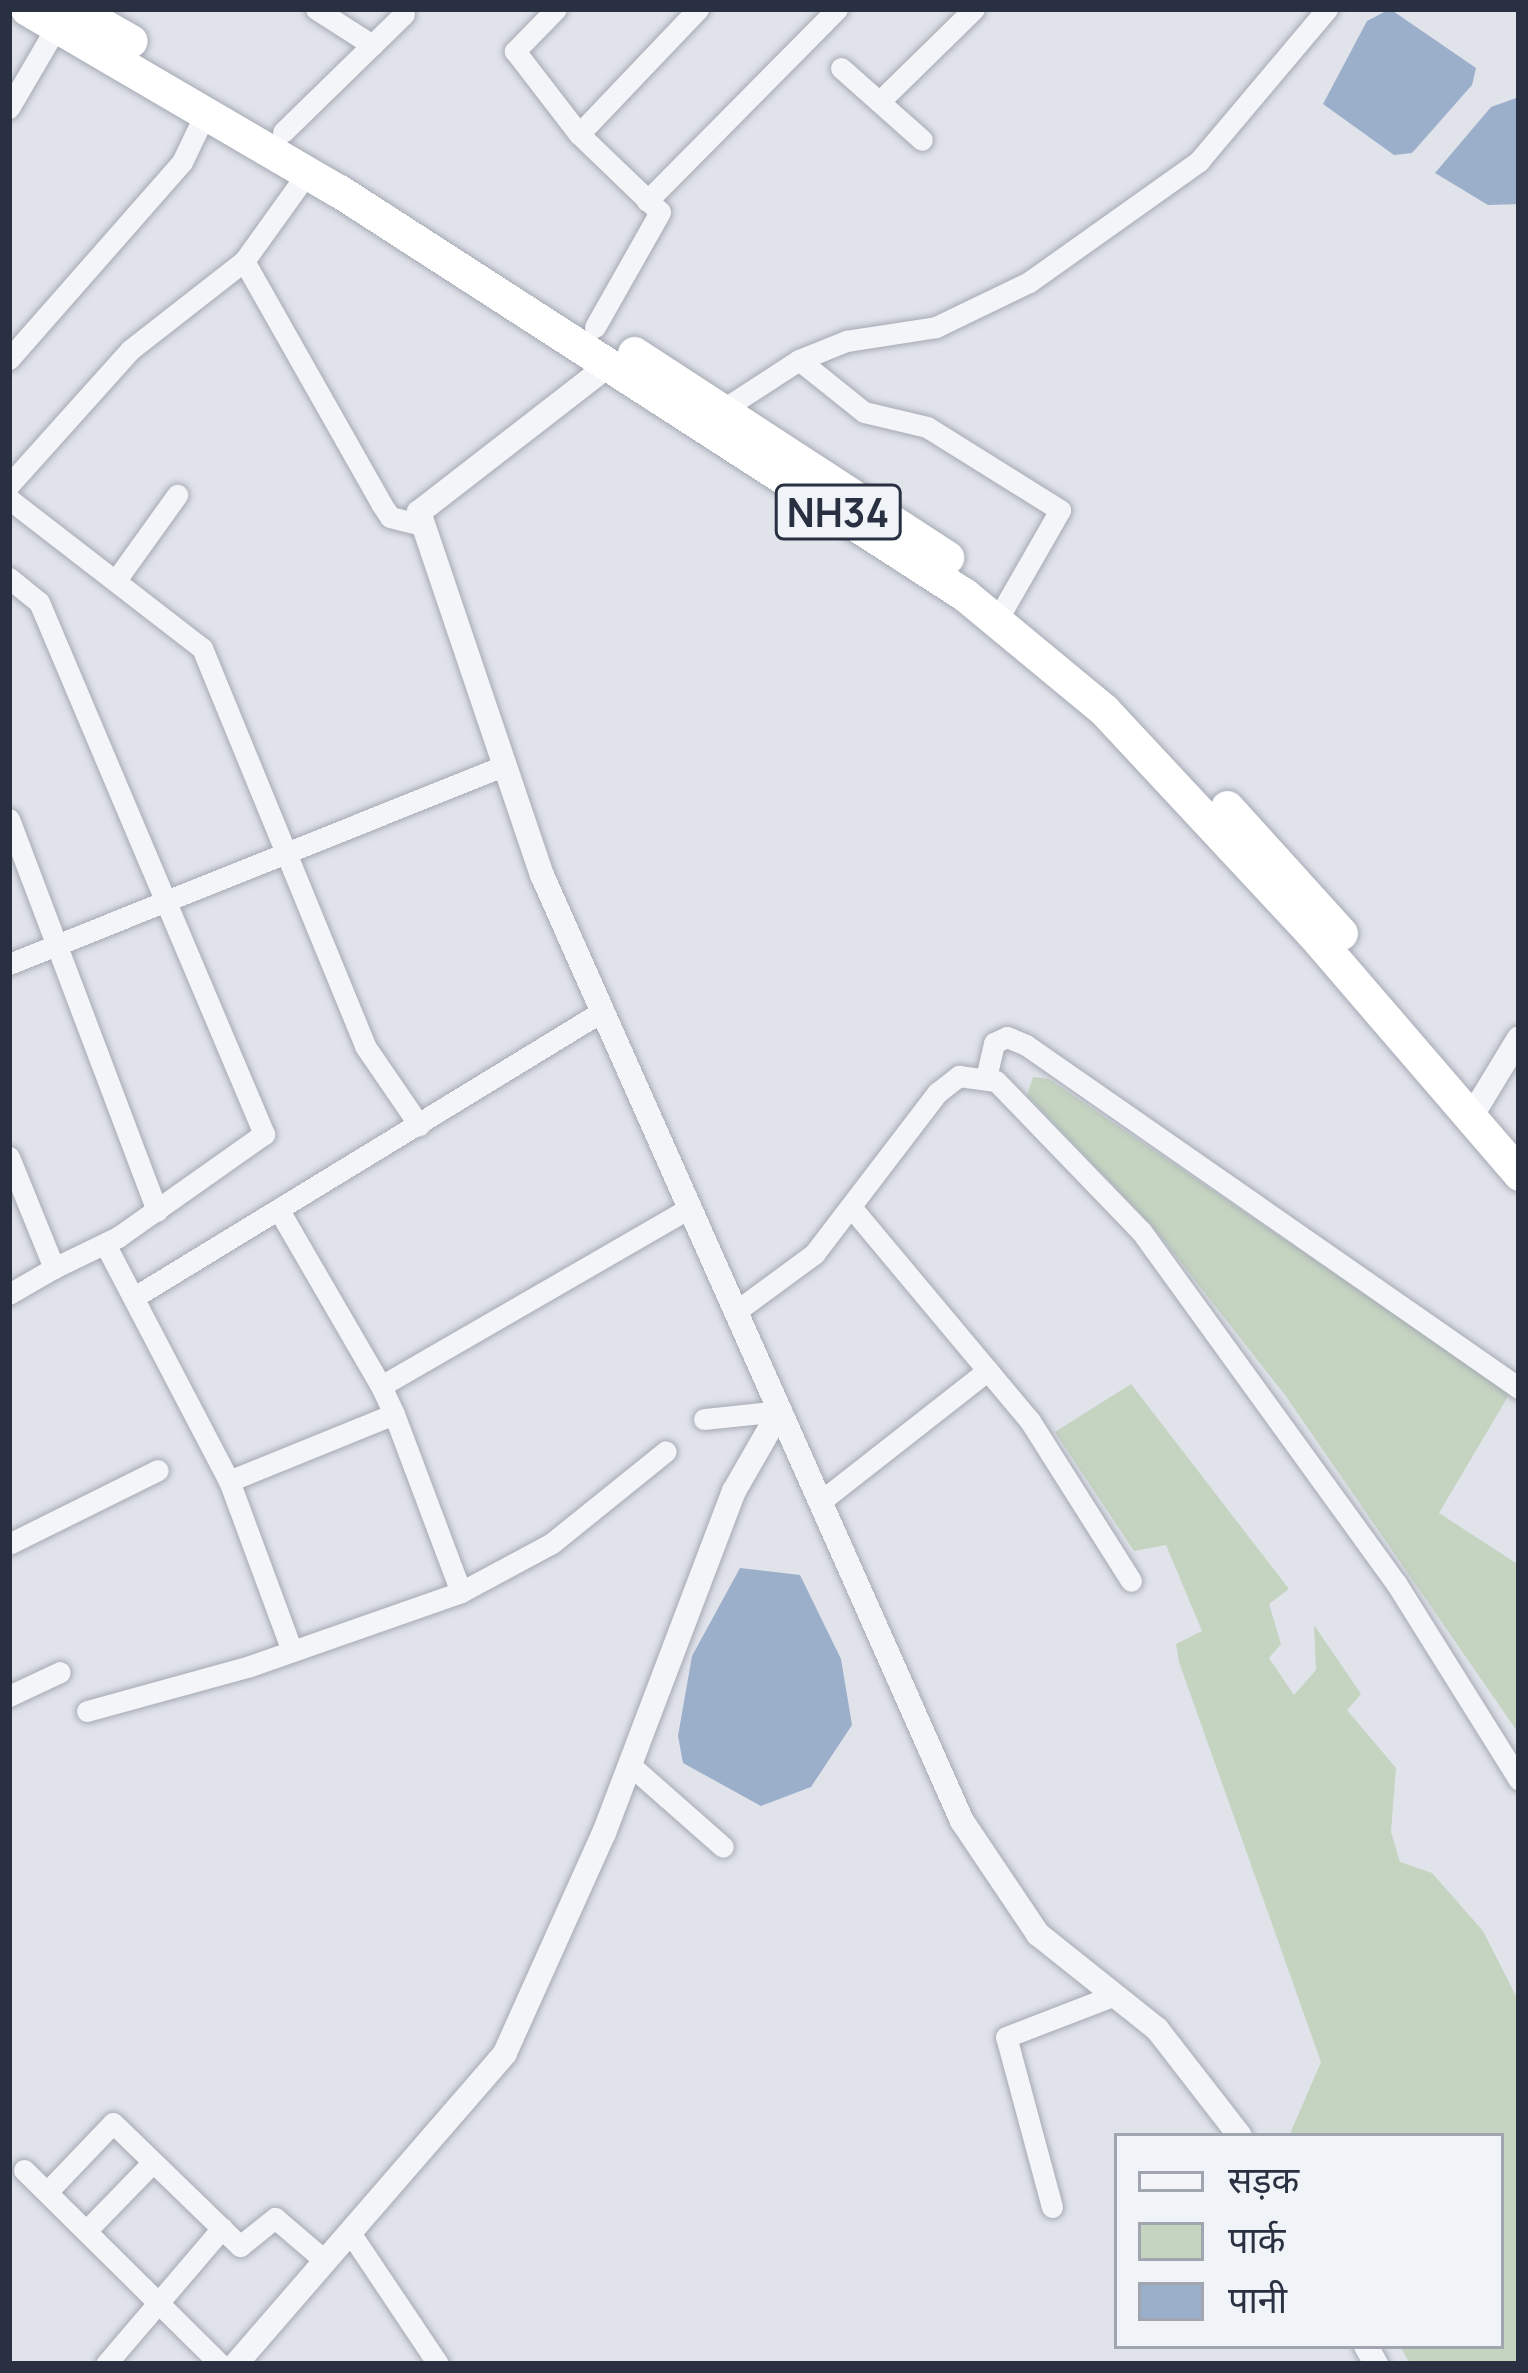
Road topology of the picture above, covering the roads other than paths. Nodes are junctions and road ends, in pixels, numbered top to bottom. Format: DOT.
graph roads {
  1 [pos="27,9"];
  2 [pos="316,9"];
  3 [pos="556,9"];
  4 [pos="698,9"];
  5 [pos="837,9"];
  6 [pos="974,9"];
  7 [pos="1327,9"];
  8 [pos="404,14"];
  9 [pos="81,16"];
  10 [pos="372,45"];
  11 [pos="841,68"];
  12 [pos="881,100"];
  13 [pos="9,108"];
  14 [pos="206,112"];
  15 [pos="284,132"];
  16 [pos="579,134"];
  17 [pos="922,140"];
  18 [pos="308,172"];
  19 [pos="647,201"];
  20 [pos="244,261"];
  21 [pos="595,327"];
  22 [pos="9,359"];
  23 [pos="799,360"];
  24 [pos="610,364"];
  25 [pos="722,410"];
  26 [pos="9,485"];
  27 [pos="177,495"];
  28 [pos="9,499"];
  29 [pos="419,524"];
  30 [pos="9,578"];
  31 [pos="116,580"];
  32 [pos="1003,610"];
  33 [pos="503,766"];
  34 [pos="9,819"];
  35 [pos="282,848"];
  36 [pos="165,896"];
  37 [pos="56,944"];
  38 [pos="9,964"];
  39 [pos="601,1012"];
  40 [pos="1519,1038"];
  41 [pos="986,1078"];
  42 [pos="1477,1109"];
  43 [pos="419,1125"];
  44 [pos="1519,1142"];
  45 [pos="9,1156"];
  46 [pos="1519,1174"];
  47 [pos="851,1207"];
  48 [pos="688,1209"];
  49 [pos="157,1211"];
  50 [pos="280,1212"];
  51 [pos="105,1244"];
  52 [pos="54,1268"];
  53 [pos="9,1294"];
  54 [pos="136,1296"];
  55 [pos="735,1312"];
  56 [pos="988,1370"];
  57 [pos="381,1386"];
  58 [pos="1519,1388"];
  59 [pos="780,1411"];
  60 [pos="394,1414"];
  61 [pos="704,1418"];
  62 [pos="666,1450"];
  63 [pos="158,1470"];
  64 [pos="229,1481"];
  65 [pos="820,1501"];
  66 [pos="9,1543"];
  67 [pos="1131,1581"];
  68 [pos="460,1592"];
  69 [pos="292,1652"];
  70 [pos="60,1672"];
  71 [pos="9,1696"];
  72 [pos="87,1712"];
  73 [pos="629,1764"];
  74 [pos="1519,1780"];
  75 [pos="723,1847"];
  76 [pos="1115,1995"];
  77 [pos="1238,2133"];
  78 [pos="153,2162"];
  79 [pos="24,2170"];
  80 [pos="47,2192"];
  81 [pos="1052,2207"];
  82 [pos="222,2228"];
  83 [pos="86,2231"];
  84 [pos="349,2231"];
  85 [pos="324,2260"];
  86 [pos="156,2300"];
  87 [pos="106,2364"];
  88 [pos="220,2364"];
  89 [pos="236,2364"];
  90 [pos="438,2364"];
  1 -- 9 [label="highway, NH34"];
  2 -- 10 [label="street"];
  3 -- 16 [label="street"];
  4 -- 16 [label="street"];
  5 -- 19 [label="street"];
  6 -- 12 [label="street"];
  7 -- 23 [label="street"];
  8 -- 10 [label="street"];
  9 -- 13 [label="street"];
  9 -- 14 [label="highway, NH34"];
  9 -- 15 [label="highway, NH34"];
  10 -- 15 [label="street"];
  11 -- 12 [label="street"];
  12 -- 17 [label="street"];
  14 -- 18 [label="highway, NH34"];
  14 -- 22 [label="street"];
  15 -- 21 [label="highway, NH34"];
  16 -- 19 [label="street"];
  18 -- 20 [label="street"];
  18 -- 24 [label="highway, NH34"];
  19 -- 21 [label="street"];
  20 -- 26 [label="street"];
  20 -- 29 [label="street"];
  21 -- 25 [label="highway, NH34"];
  23 -- 25 [label="street"];
  23 -- 32 [label="street"];
  24 -- 29 [label="street"];
  24 -- 32 [label="highway, NH34"];
  25 -- 32 [label="highway, NH34"];
  27 -- 31 [label="street"];
  28 -- 31 [label="street"];
  29 -- 33 [label="street"];
  30 -- 36 [label="street"];
  31 -- 35 [label="street"];
  32 -- 42 [label="highway, NH34"];
  33 -- 35 [label="street"];
  33 -- 39 [label="street"];
  34 -- 37 [label="street"];
  35 -- 36 [label="street"];
  35 -- 43 [label="street"];
  36 -- 37 [label="street"];
  36 -- 49 [label="street"];
  37 -- 38 [label="street"];
  37 -- 49 [label="street"];
  39 -- 43 [label="street"];
  39 -- 48 [label="street"];
  40 -- 42 [label="street"];
  41 -- 47 [label="street"];
  41 -- 58 [label="street"];
  41 -- 74 [label="street"];
  42 -- 44 [label="highway, NH34"];
  42 -- 46 [label="highway, NH34"];
  43 -- 50 [label="street"];
  45 -- 52 [label="street"];
  47 -- 55 [label="street"];
  47 -- 56 [label="street"];
  48 -- 55 [label="street"];
  48 -- 57 [label="street"];
  49 -- 51 [label="street"];
  50 -- 54 [label="street"];
  50 -- 57 [label="street"];
  51 -- 52 [label="street"];
  51 -- 54 [label="street"];
  52 -- 53 [label="street"];
  54 -- 64 [label="street"];
  55 -- 59 [label="street"];
  56 -- 65 [label="street"];
  56 -- 67 [label="street"];
  57 -- 60 [label="street"];
  59 -- 61 [label="street"];
  59 -- 65 [label="street"];
  59 -- 73 [label="street"];
  60 -- 64 [label="street"];
  60 -- 68 [label="street"];
  62 -- 68 [label="street"];
  63 -- 66 [label="street"];
  64 -- 69 [label="street"];
  65 -- 76 [label="street"];
  68 -- 69 [label="street"];
  69 -- 72 [label="street"];
  70 -- 71 [label="street"];
  73 -- 75 [label="street"];
  73 -- 84 [label="street"];
  76 -- 77 [label="street"];
  76 -- 81 [label="street"];
  78 -- 80 [label="street"];
  78 -- 82 [label="street"];
  78 -- 83 [label="street"];
  79 -- 80 [label="street"];
  80 -- 83 [label="street"];
  82 -- 85 [label="street"];
  82 -- 86 [label="street"];
  83 -- 86 [label="street"];
  84 -- 85 [label="street"];
  84 -- 90 [label="street"];
  85 -- 89 [label="street"];
  86 -- 87 [label="street"];
  86 -- 88 [label="street"];
}
